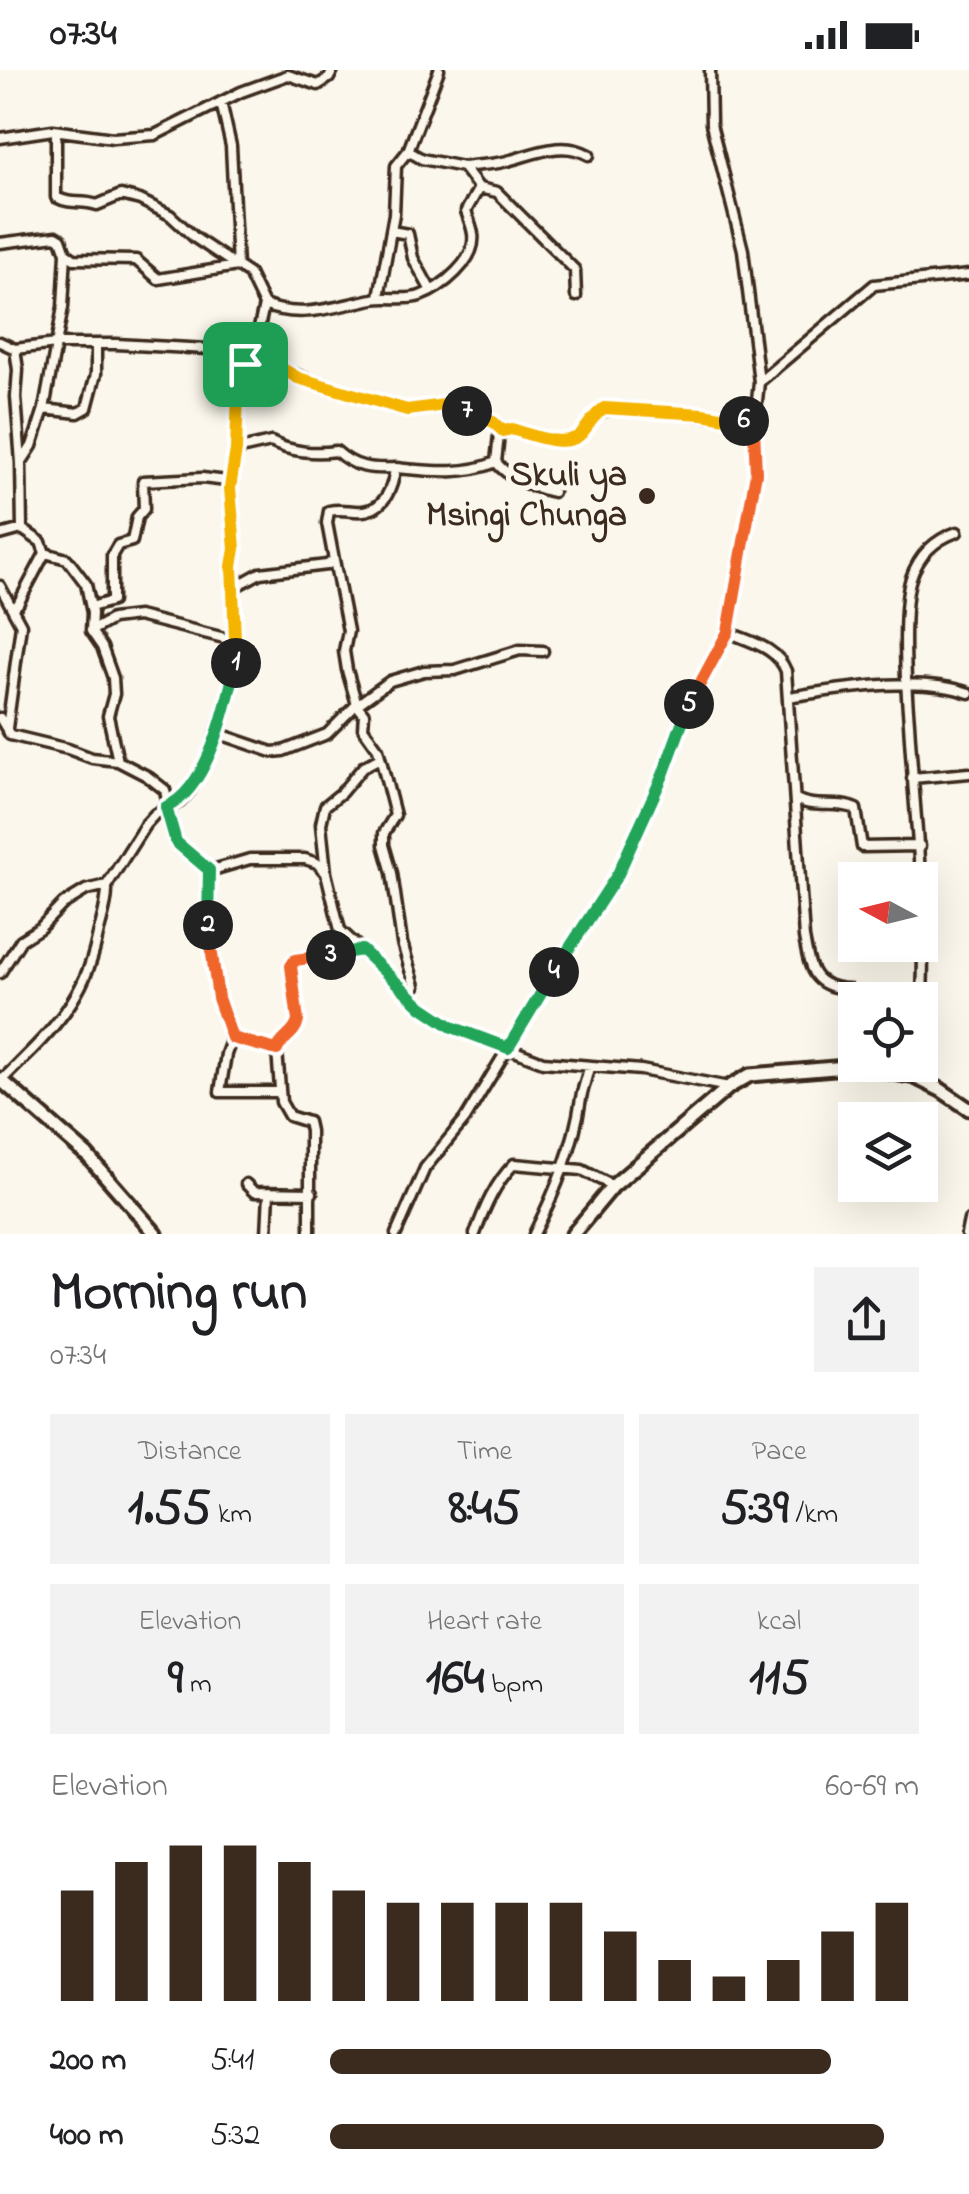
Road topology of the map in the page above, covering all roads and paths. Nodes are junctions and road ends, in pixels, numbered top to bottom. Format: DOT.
graph roads {
  1 [pos="333,70"];
  2 [pos="439,70"];
  3 [pos="710,70"];
  4 [pos="221,102"];
  5 [pos="56,131"];
  6 [pos="0,138"];
  7 [pos="408,151"];
  8 [pos="589,155"];
  9 [pos="463,167"];
  10 [pos="479,188"];
  11 [pos="391,231"];
  12 [pos="0,243"];
  13 [pos="66,253"];
  14 [pos="238,266"];
  15 [pos="969,275"];
  16 [pos="430,290"];
  17 [pos="576,296"];
  18 [pos="380,297"];
  19 [pos="264,305"];
  20 [pos="0,342"];
  21 [pos="56,344"];
  22 [pos="96,345"];
  23 [pos="14,349"];
  24 [pos="245,364"];
  25 [pos="759,382"];
  26 [pos="44,409"];
  27 [pos="754,429"];
  28 [pos="503,431"];
  29 [pos="236,450"];
  30 [pos="496,462"];
  31 [pos="20,463"];
  32 [pos="395,468"];
  33 [pos="230,488"];
  34 [pos="554,492"];
  35 [pos="22,528"];
  36 [pos="957,532"];
  37 [pos="0,534"];
  38 [pos="45,553"];
  39 [pos="334,560"];
  40 [pos="0,586"];
  41 [pos="233,588"];
  42 [pos="91,607"];
  43 [pos="12,608"];
  44 [pos="91,631"];
  45 [pos="728,632"];
  46 [pos="236,641"];
  47 [pos="544,651"];
  48 [pos="906,686"];
  49 [pos="969,693"];
  50 [pos="788,697"];
  51 [pos="357,705"];
  52 [pos="0,718"];
  53 [pos="7,728"];
  54 [pos="217,733"];
  55 [pos="380,758"];
  56 [pos="118,761"];
  57 [pos="969,773"];
  58 [pos="912,778"];
  59 [pos="796,799"];
  60 [pos="166,807"];
  61 [pos="920,846"];
  62 [pos="209,870"];
  63 [pos="326,873"];
  64 [pos="107,885"];
  65 [pos="362,950"];
  66 [pos="0,973"];
  67 [pos="923,982"];
  68 [pos="838,988"];
  69 [pos="408,994"];
  70 [pos="232,1038"];
  71 [pos="508,1048"];
  72 [pos="277,1050"];
  73 [pos="589,1067"];
  74 [pos="838,1068"];
  75 [pos="1,1080"];
  76 [pos="932,1082"];
  77 [pos="729,1088"];
  78 [pos="280,1092"];
  79 [pos="969,1108"];
  80 [pos="564,1167"];
  81 [pos="246,1184"];
  82 [pos="613,1186"];
  83 [pos="269,1193"];
  84 [pos="312,1193"];
  85 [pos="969,1220"];
  86 [pos="156,1234"];
  87 [pos="267,1234"];
  88 [pos="310,1234"];
  89 [pos="396,1234"];
  90 [pos="475,1234"];
  91 [pos="534,1234"];
  92 [pos="572,1234"];
  93 [pos="966,1234"];
  1 -- 4 [label="street"];
  2 -- 7 [label="street"];
  3 -- 25 [label="street"];
  4 -- 5 [label="street"];
  4 -- 14 [label="street"];
  5 -- 6 [label="street"];
  5 -- 14 [label="street"];
  7 -- 9 [label="street"];
  7 -- 11 [label="street"];
  8 -- 9 [label="street"];
  9 -- 10 [label="street"];
  10 -- 16 [label="street"];
  10 -- 17 [label="street"];
  11 -- 16 [label="street"];
  11 -- 18 [label="street"];
  12 -- 13 [label="street"];
  13 -- 14 [label="street"];
  13 -- 21 [label="street"];
  14 -- 19 [label="street"];
  15 -- 25 [label="street"];
  16 -- 18 [label="street"];
  18 -- 19 [label="street"];
  19 -- 24 [label="street"];
  20 -- 23 [label="street"];
  21 -- 22 [label="street"];
  21 -- 23 [label="street"];
  21 -- 26 [label="street"];
  22 -- 24 [label="street"];
  22 -- 26 [label="street"];
  23 -- 31 [label="street"];
  24 -- 28 [label="street"];
  24 -- 29 [label="street"];
  25 -- 27 [label="street"];
  26 -- 31 [label="street"];
  27 -- 28 [label="street"];
  27 -- 45 [label="street"];
  28 -- 30 [label="street"];
  29 -- 32 [label="street"];
  29 -- 33 [label="street"];
  30 -- 32 [label="street"];
  30 -- 34 [label="street"];
  31 -- 35 [label="street"];
  32 -- 39 [label="street"];
  33 -- 41 [label="street"];
  33 -- 42 [label="street"];
  35 -- 37 [label="street"];
  35 -- 38 [label="street"];
  36 -- 48 [label="street"];
  38 -- 42 [label="street"];
  38 -- 43 [label="street"];
  39 -- 41 [label="street"];
  39 -- 51 [label="street"];
  40 -- 43 [label="street"];
  41 -- 46 [label="street"];
  42 -- 44 [label="street"];
  43 -- 53 [label="street"];
  44 -- 46 [label="street"];
  44 -- 56 [label="street"];
  45 -- 50 [label="street"];
  45 -- 71 [label="street"];
  46 -- 54 [label="street"];
  47 -- 51 [label="street"];
  48 -- 49 [label="street"];
  48 -- 50 [label="street"];
  48 -- 58 [label="street"];
  50 -- 59 [label="street"];
  51 -- 54 [label="street"];
  51 -- 55 [label="street"];
  52 -- 53 [label="street"];
  53 -- 56 [label="street"];
  54 -- 60 [label="street"];
  55 -- 63 [label="street"];
  55 -- 69 [label="street"];
  56 -- 60 [label="street"];
  57 -- 58 [label="street"];
  58 -- 61 [label="street"];
  59 -- 61 [label="street"];
  59 -- 68 [label="street"];
  60 -- 62 [label="street"];
  60 -- 64 [label="street"];
  61 -- 67 [label="street"];
  62 -- 63 [label="street"];
  62 -- 70 [label="street"];
  63 -- 65 [label="street"];
  64 -- 66 [label="street"];
  64 -- 75 [label="street"];
  65 -- 69 [label="street"];
  65 -- 72 [label="street"];
  69 -- 71 [label="street"];
  70 -- 72 [label="street"];
  70 -- 78 [label="street"];
  71 -- 73 [label="street"];
  71 -- 89 [label="street"];
  72 -- 78 [label="street"];
  73 -- 77 [label="street"];
  73 -- 80 [label="street"];
  74 -- 77 [label="street"];
  75 -- 86 [label="street"];
  76 -- 79 [label="street"];
  77 -- 82 [label="street"];
  78 -- 84 [label="street"];
  80 -- 82 [label="street"];
  80 -- 90 [label="street"];
  80 -- 91 [label="street"];
  81 -- 83 [label="street"];
  82 -- 92 [label="street"];
  83 -- 84 [label="street"];
  83 -- 87 [label="street"];
  84 -- 88 [label="street"];
  85 -- 93 [label="street"];
}
